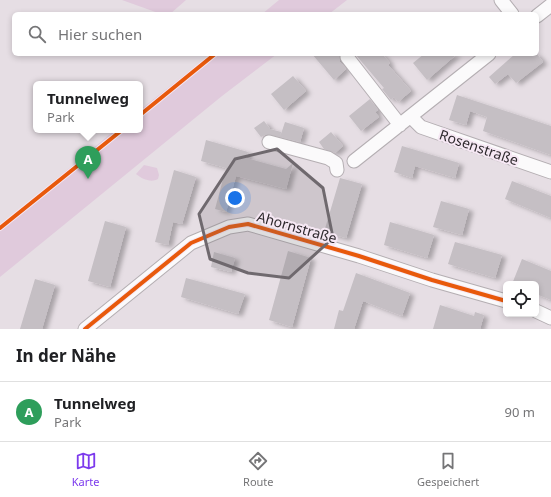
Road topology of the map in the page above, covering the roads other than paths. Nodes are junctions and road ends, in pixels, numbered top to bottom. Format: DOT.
graph roads {
  1 [pos="501,0"];
  2 [pos="551,5"];
  3 [pos="510,12"];
  4 [pos="539,14"];
  5 [pos="487,56"];
  6 [pos="347,57"];
  7 [pos="406,121"];
  8 [pos="269,142"];
  9 [pos="354,161"];
  10 [pos="337,170"];
  11 [pos="551,172"];
  12 [pos="503,300"];
  13 [pos="539,312"];
  14 [pos="551,318"];
  15 [pos="85,329"];
  1 -- 3 [label="street"];
  2 -- 4 [label="street"];
  5 -- 7 [label="street"];
  6 -- 7 [label="street, Rosenstraße"];
  7 -- 9 [label="street"];
  7 -- 11 [label="street, Rosenstraße"];
  8 -- 10 [label="street"];
  12 -- 15 [label="street, Ahornstraße"];
  13 -- 14 [label="street"];
}
